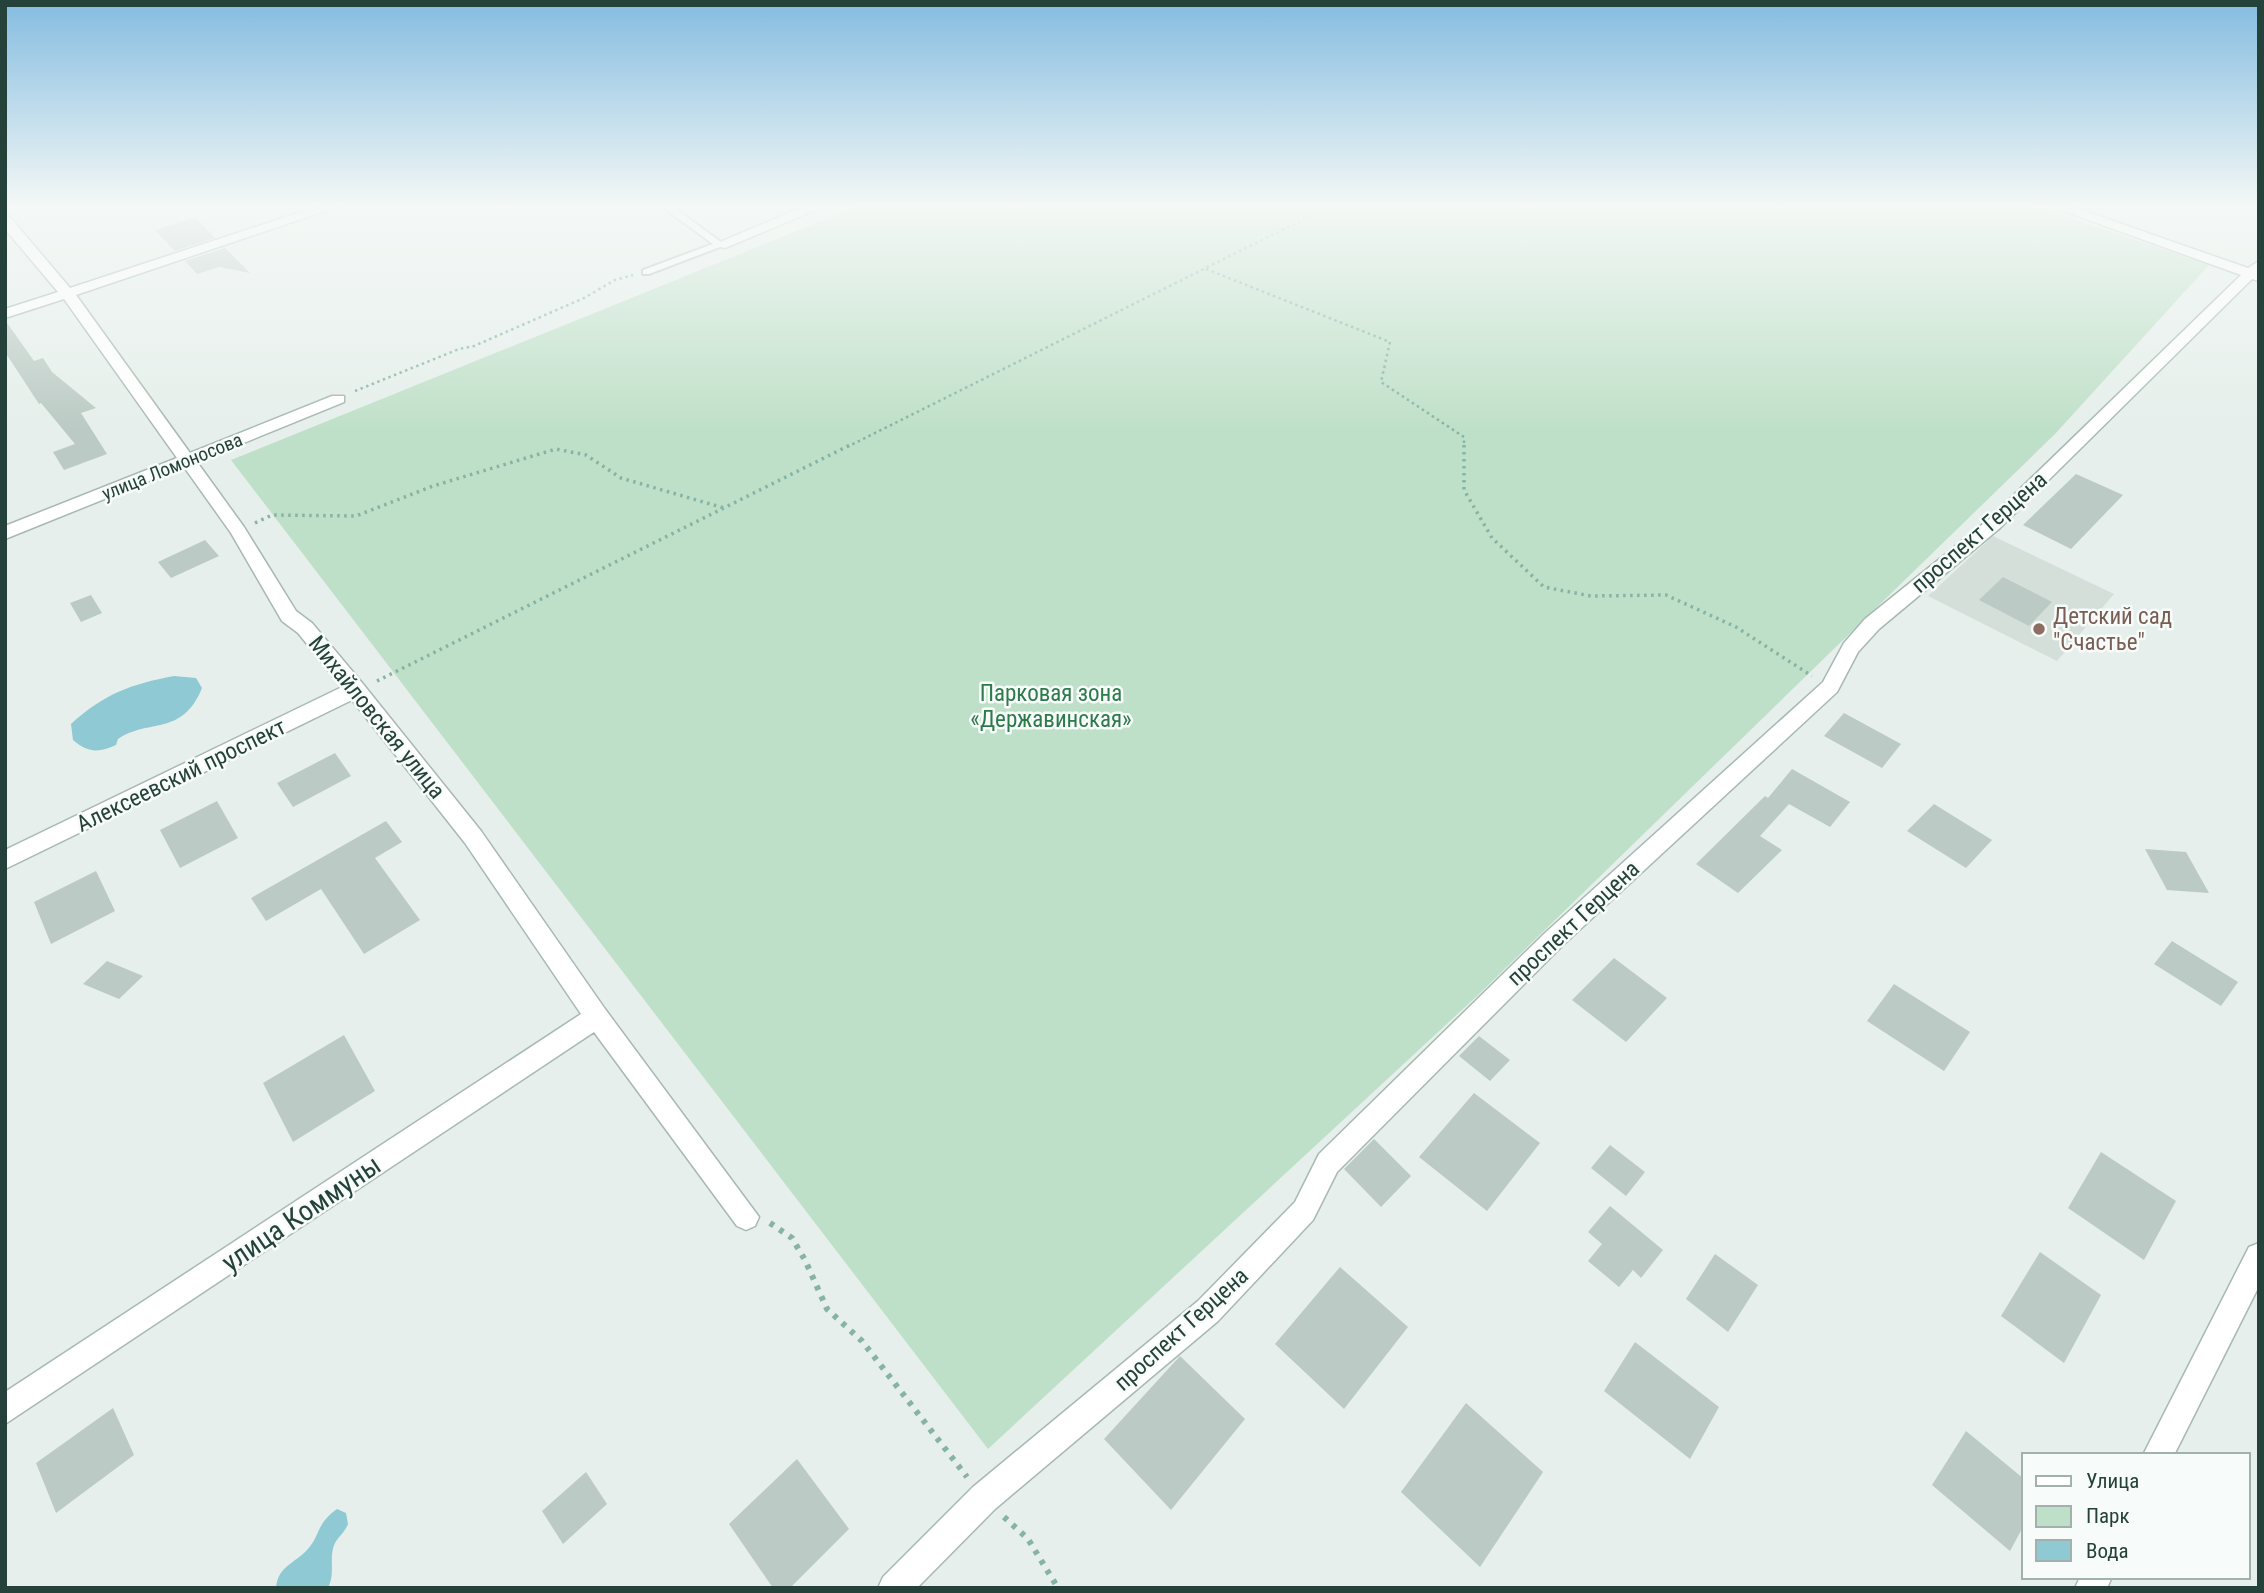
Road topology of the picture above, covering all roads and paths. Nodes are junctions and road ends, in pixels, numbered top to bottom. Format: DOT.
graph roads {
  1 [pos="55,279"];
  2 [pos="109,279"];
  3 [pos="618,279"];
  4 [pos="1182,279"];
  5 [pos="1233,279"];
  6 [pos="2248,279"];
  7 [pos="67,293"];
  8 [pos="5,314"];
  9 [pos="338,398"];
  10 [pos="189,459"];
  11 [pos="724,508"];
  12 [pos="238,531"];
  13 [pos="5,533"];
  14 [pos="1830,687"];
  15 [pos="357,690"];
  16 [pos="5,860"];
  17 [pos="597,1017"];
  18 [pos="746,1217"];
  19 [pos="2259,1257"];
  20 [pos="5,1409"];
  21 [pos="2159,1453"];
  22 [pos="984,1498"];
  23 [pos="894,1588"];
  24 [pos="1058,1588"];
  1 -- 7 [label="street, Михайловская улица"];
  2 -- 7 [label="street"];
  3 -- 9 [label="path"];
  4 -- 11 [label="path"];
  5 -- 14 [label="path"];
  6 -- 14 [label="street, проспект Герцена"];
  7 -- 8 [label="street"];
  7 -- 10 [label="street, Михайловская улица"];
  9 -- 10 [label="street, улица Ломоносова"];
  10 -- 12 [label="street, Михайловская улица"];
  10 -- 13 [label="street, улица Ломоносова"];
  11 -- 12 [label="path"];
  11 -- 15 [label="path"];
  12 -- 15 [label="street, Михайловская улица"];
  14 -- 22 [label="street, проспект Герцена"];
  15 -- 16 [label="street, Алексеевский проспект"];
  15 -- 17 [label="street, Михайловская улица"];
  17 -- 18 [label="street, Михайловская улица"];
  17 -- 20 [label="street, улица Коммуны"];
  18 -- 22 [label="path"];
  19 -- 21 [label="street"];
  22 -- 23 [label="street, проспект Герцена"];
  22 -- 24 [label="path"];
}
